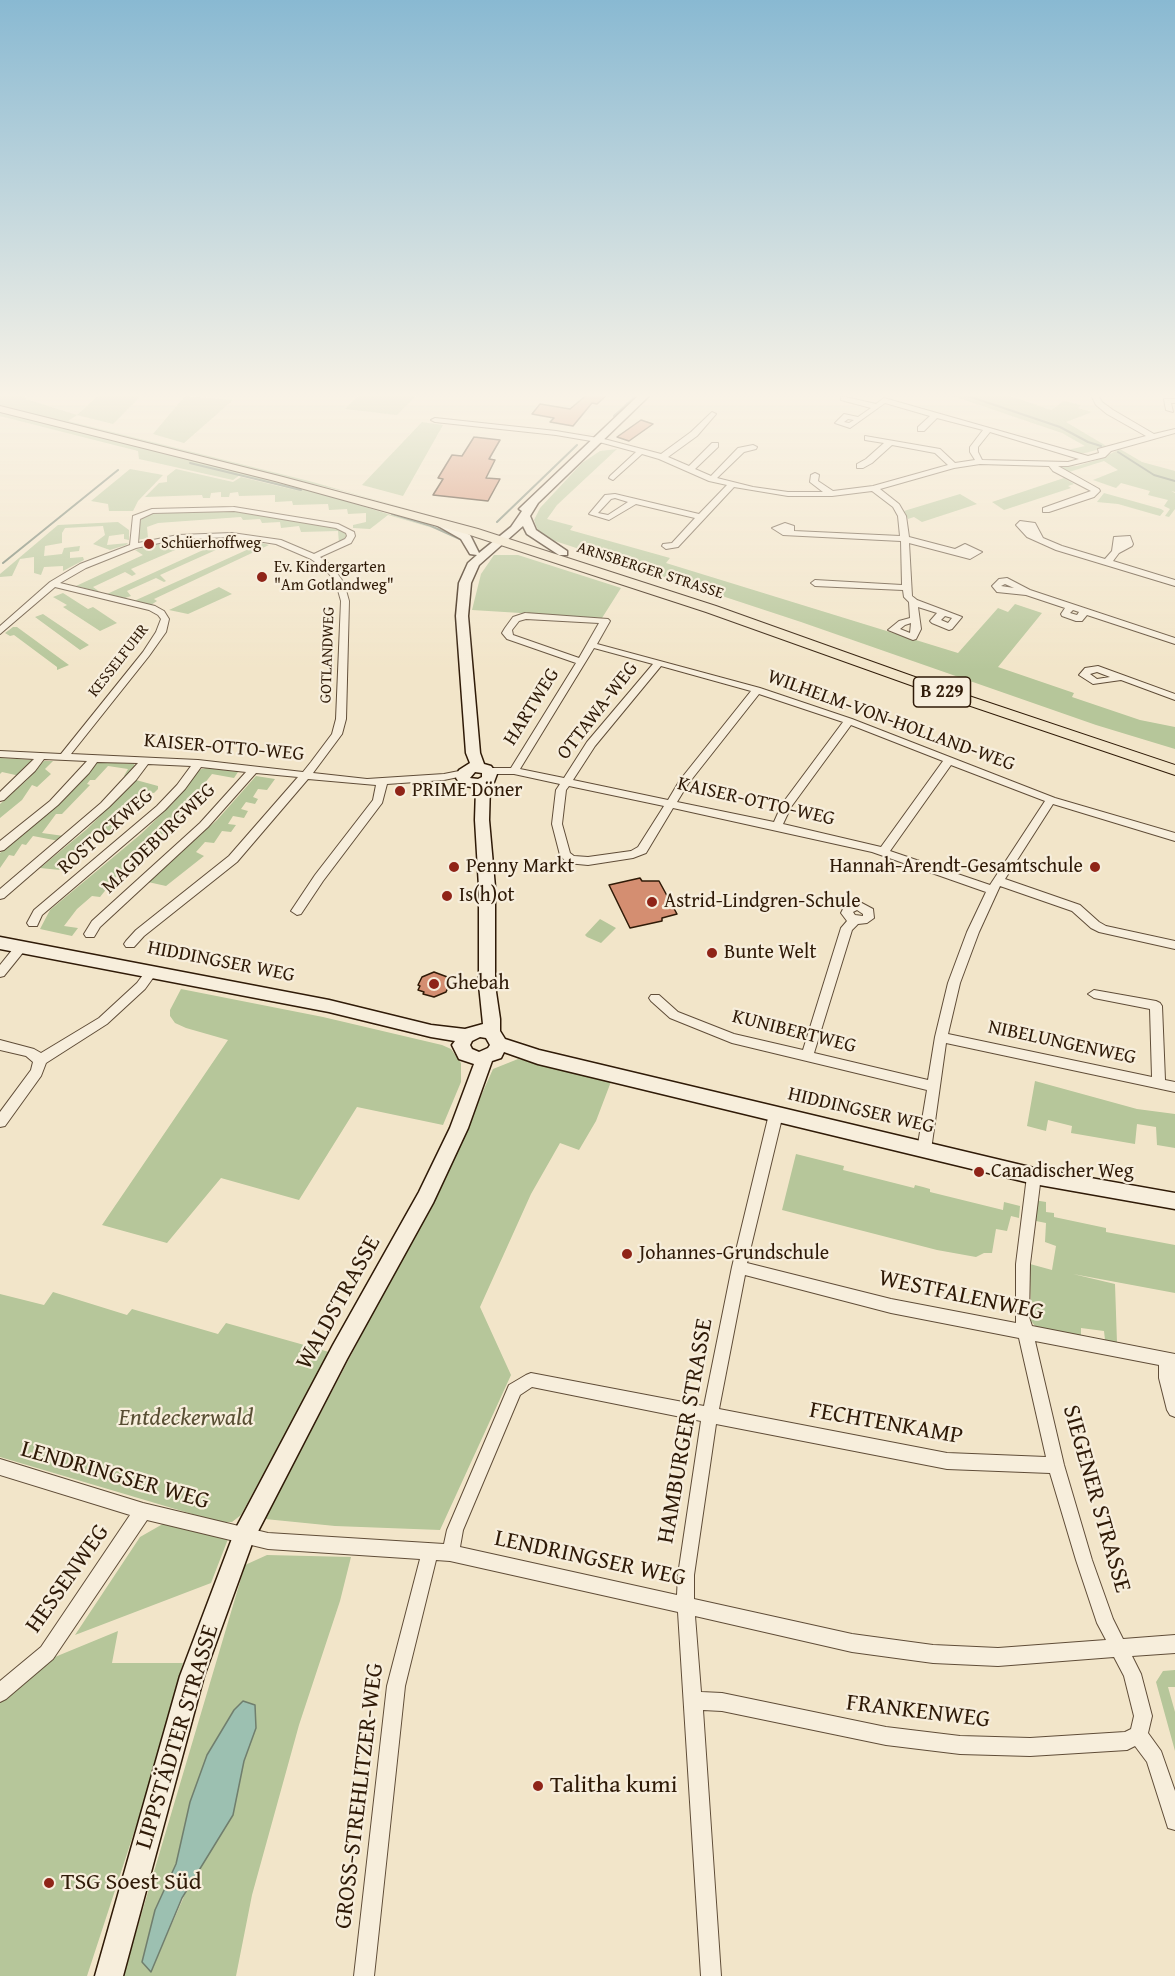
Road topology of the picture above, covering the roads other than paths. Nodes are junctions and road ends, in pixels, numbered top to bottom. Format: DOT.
graph roads {
  1 [pos="305,485"];
  2 [pos="327,485"];
  3 [pos="550,485"];
  4 [pos="731,485"];
  5 [pos="732,485"];
  6 [pos="820,485"];
  7 [pos="884,485"];
  8 [pos="1087,485"];
  9 [pos="874,488"];
  10 [pos="832,494"];
  11 [pos="533,502"];
  12 [pos="633,502"];
  13 [pos="1046,510"];
  14 [pos="525,517"];
  15 [pos="700,517"];
  16 [pos="433,520"];
  17 [pos="789,532"];
  18 [pos="499,537"];
  19 [pos="905,539"];
  20 [pos="1040,540"];
  21 [pos="134,546"];
  22 [pos="666,546"];
  23 [pos="1116,551"];
  24 [pos="474,552"];
  25 [pos="563,553"];
  26 [pos="960,553"];
  27 [pos="314,557"];
  28 [pos="1107,563"];
  29 [pos="471,566"];
  30 [pos="815,583"];
  31 [pos="1175,583"];
  32 [pos="53,584"];
  33 [pos="907,588"];
  34 [pos="1027,592"];
  35 [pos="913,602"];
  36 [pos="943,612"];
  37 [pos="915,619"];
  38 [pos="0,631"];
  39 [pos="1175,641"];
  40 [pos="592,645"];
  41 [pos="581,662"];
  42 [pos="659,662"];
  43 [pos="1119,678"];
  44 [pos="757,690"];
  45 [pos="1175,698"];
  46 [pos="849,722"];
  47 [pos="0,754"];
  48 [pos="41,756"];
  49 [pos="64,756"];
  50 [pos="94,758"];
  51 [pos="146,759"];
  52 [pos="1175,759"];
  53 [pos="949,760"];
  54 [pos="198,763"];
  55 [pos="254,770"];
  56 [pos="1175,770"];
  57 [pos="511,771"];
  58 [pos="476,773"];
  59 [pos="304,775"];
  60 [pos="382,782"];
  61 [pos="566,782"];
  62 [pos="0,798"];
  63 [pos="1052,800"];
  64 [pos="671,803"];
  65 [pos="777,826"];
  66 [pos="1175,837"];
  67 [pos="0,847"];
  68 [pos="883,852"];
  69 [pos="995,886"];
  70 [pos="0,895"];
  71 [pos="297,910"];
  72 [pos="855,920"];
  73 [pos="33,923"];
  74 [pos="90,934"];
  75 [pos="0,943"];
  76 [pos="130,944"];
  77 [pos="1175,945"];
  78 [pos="21,946"];
  79 [pos="152,971"];
  80 [pos="0,973"];
  81 [pos="1094,994"];
  82 [pos="654,998"];
  83 [pos="940,1037"];
  84 [pos="481,1044"];
  85 [pos="0,1045"];
  86 [pos="807,1056"];
  87 [pos="40,1060"];
  88 [pos="1158,1084"];
  89 [pos="932,1086"];
  90 [pos="1175,1087"];
  91 [pos="776,1114"];
  92 [pos="0,1122"];
  93 [pos="924,1150"];
  94 [pos="1034,1176"];
  95 [pos="1175,1201"];
  96 [pos="739,1267"];
  97 [pos="1025,1332"];
  98 [pos="1170,1360"];
  99 [pos="1175,1410"];
  100 [pos="710,1415"];
  101 [pos="1056,1465"];
  102 [pos="0,1467"];
  103 [pos="143,1511"];
  104 [pos="244,1536"];
  105 [pos="430,1553"];
  106 [pos="450,1553"];
  107 [pos="685,1604"];
  108 [pos="1175,1644"];
  109 [pos="1118,1649"];
  110 [pos="0,1694"];
  111 [pos="692,1700"];
  112 [pos="1138,1736"];
  113 [pos="1175,1821"];
  114 [pos="109,1976"];
  115 [pos="364,1976"];
  116 [pos="711,1976"];
  1 -- 16 [label="main road, ARNSBERGER STRASSE / B 229"];
  2 -- 18 [label="main road, ARNSBERGER STRASSE / B 229"];
  3 -- 11 [label="main road"];
  4 -- 15 [label="street"];
  5 -- 10 [label="street"];
  6 -- 10 [label="street"];
  7 -- 9 [label="street"];
  8 -- 13 [label="street"];
  9 -- 10 [label="street"];
  9 -- 19 [label="street"];
  11 -- 14 [label="main road"];
  11 -- 18 [label="main road"];
  12 -- 15 [label="street"];
  14 -- 18 [label="main road"];
  14 -- 25 [label="main road"];
  15 -- 22 [label="street"];
  16 -- 18 [label="main road, ARNSBERGER STRASSE / B 229"];
  16 -- 24 [label="main road"];
  17 -- 19 [label="street"];
  18 -- 24 [label="main road"];
  18 -- 25 [label="main road, ARNSBERGER STRASSE / B 229"];
  18 -- 29 [label="main road"];
  18 -- 56 [label="main road, ARNSBERGER STRASSE / B 229"];
  19 -- 26 [label="street"];
  19 -- 33 [label="street"];
  20 -- 28 [label="street"];
  21 -- 27 [label="street, GOTLANDWEG"];
  21 -- 27 [label="street"];
  21 -- 32 [label="street, GOTLANDWEG"];
  23 -- 28 [label="street"];
  24 -- 29 [label="main road"];
  25 -- 52 [label="main road, ARNSBERGER STRASSE / B 229"];
  27 -- 59 [label="street, GOTLANDWEG"];
  28 -- 31 [label="street"];
  29 -- 58 [label="main road"];
  30 -- 33 [label="street"];
  32 -- 38 [label="street, GOTLANDWEG"];
  32 -- 49 [label="street, KESSELFUHR"];
  33 -- 35 [label="street"];
  34 -- 39 [label="street"];
  35 -- 36 [label="street"];
  35 -- 37 [label="street"];
  40 -- 41 [label="street, HARTWEG"];
  40 -- 41 [label="street, HARTWEG"];
  40 -- 42 [label="street, WILHELM-VON-HOLLAND-WEG"];
  41 -- 57 [label="street, HARTWEG"];
  42 -- 44 [label="street, WILHELM-VON-HOLLAND-WEG"];
  42 -- 61 [label="street, OTTAWA-WEG"];
  43 -- 45 [label="street"];
  44 -- 46 [label="street, WILHELM-VON-HOLLAND-WEG"];
  44 -- 64 [label="street"];
  46 -- 53 [label="street, WILHELM-VON-HOLLAND-WEG"];
  46 -- 65 [label="street"];
  47 -- 48 [label="street, KAISER-OTTO-WEG"];
  48 -- 49 [label="street, KAISER-OTTO-WEG"];
  48 -- 62 [label="street"];
  49 -- 50 [label="street, KAISER-OTTO-WEG"];
  50 -- 51 [label="street, KAISER-OTTO-WEG"];
  50 -- 67 [label="street"];
  51 -- 54 [label="street, KAISER-OTTO-WEG"];
  51 -- 70 [label="street"];
  53 -- 63 [label="street, WILHELM-VON-HOLLAND-WEG"];
  53 -- 68 [label="street"];
  54 -- 55 [label="street, KAISER-OTTO-WEG"];
  54 -- 73 [label="street, ROSTOCKWEG"];
  55 -- 59 [label="street, KAISER-OTTO-WEG"];
  55 -- 74 [label="street, MAGDEBURGWEG"];
  57 -- 58 [label="street, KAISER-OTTO-WEG"];
  57 -- 61 [label="street, KAISER-OTTO-WEG"];
  58 -- 60 [label="street, KAISER-OTTO-WEG"];
  58 -- 84 [label="main road"];
  59 -- 60 [label="street, KAISER-OTTO-WEG"];
  59 -- 76 [label="street, GOTLANDWEG"];
  60 -- 71 [label="street"];
  61 -- 64 [label="street, KAISER-OTTO-WEG"];
  61 -- 64 [label="street, OTTAWA-WEG"];
  63 -- 66 [label="street, WILHELM-VON-HOLLAND-WEG"];
  63 -- 69 [label="street"];
  64 -- 65 [label="street, KAISER-OTTO-WEG"];
  65 -- 68 [label="street, KAISER-OTTO-WEG"];
  68 -- 69 [label="street, KAISER-OTTO-WEG"];
  69 -- 77 [label="street, KAISER-OTTO-WEG"];
  69 -- 83 [label="street"];
  72 -- 86 [label="street"];
  75 -- 78 [label="main road, HIDDINGSER WEG"];
  78 -- 79 [label="main road, HIDDINGSER WEG"];
  78 -- 80 [label="street"];
  79 -- 84 [label="main road, HIDDINGSER WEG"];
  79 -- 87 [label="street"];
  81 -- 88 [label="street"];
  82 -- 86 [label="street, KUNIBERTWEG"];
  83 -- 88 [label="street, NIBELUNGENWEG"];
  83 -- 89 [label="street"];
  84 -- 91 [label="main road, HIDDINGSER WEG"];
  84 -- 104 [label="main road, WALDSTRASSE"];
  85 -- 87 [label="street"];
  86 -- 89 [label="street, KUNIBERTWEG"];
  87 -- 92 [label="street"];
  88 -- 90 [label="street, NIBELUNGENWEG"];
  89 -- 93 [label="street"];
  91 -- 93 [label="main road, HIDDINGSER WEG"];
  91 -- 96 [label="street, HAMBURGER STRASSE"];
  93 -- 94 [label="main road, HIDDINGSER WEG"];
  94 -- 95 [label="main road, HIDDINGSER WEG"];
  94 -- 97 [label="street, SIEGENER STRASSE"];
  96 -- 97 [label="street, WESTFALENWEG"];
  96 -- 100 [label="street, HAMBURGER STRASSE"];
  97 -- 98 [label="street, WESTFALENWEG"];
  97 -- 101 [label="street, SIEGENER STRASSE"];
  98 -- 99 [label="street"];
  100 -- 101 [label="street, FECHTENKAMP"];
  100 -- 106 [label="street, FECHTENKAMP"];
  100 -- 107 [label="street, HAMBURGER STRASSE"];
  101 -- 109 [label="street, SIEGENER STRASSE"];
  102 -- 103 [label="street, LENDRINGSER WEG"];
  103 -- 104 [label="street, LENDRINGSER WEG"];
  103 -- 110 [label="street, HESSENWEG"];
  104 -- 105 [label="street, LENDRINGSER WEG"];
  104 -- 114 [label="main road, LIPPSTÄDTER STRASSE"];
  105 -- 106 [label="street, LENDRINGSER WEG"];
  105 -- 115 [label="street, GROSS-STREHLITZER-WEG"];
  106 -- 107 [label="street, LENDRINGSER WEG"];
  107 -- 109 [label="street, LENDRINGSER WEG"];
  107 -- 111 [label="street, HAMBURGER STRASSE"];
  108 -- 109 [label="street, LENDRINGSER WEG"];
  109 -- 112 [label="street, SIEGENER STRASSE"];
  111 -- 112 [label="street, FRANKENWEG"];
  111 -- 116 [label="street, HAMBURGER STRASSE"];
  112 -- 113 [label="street"];
}
